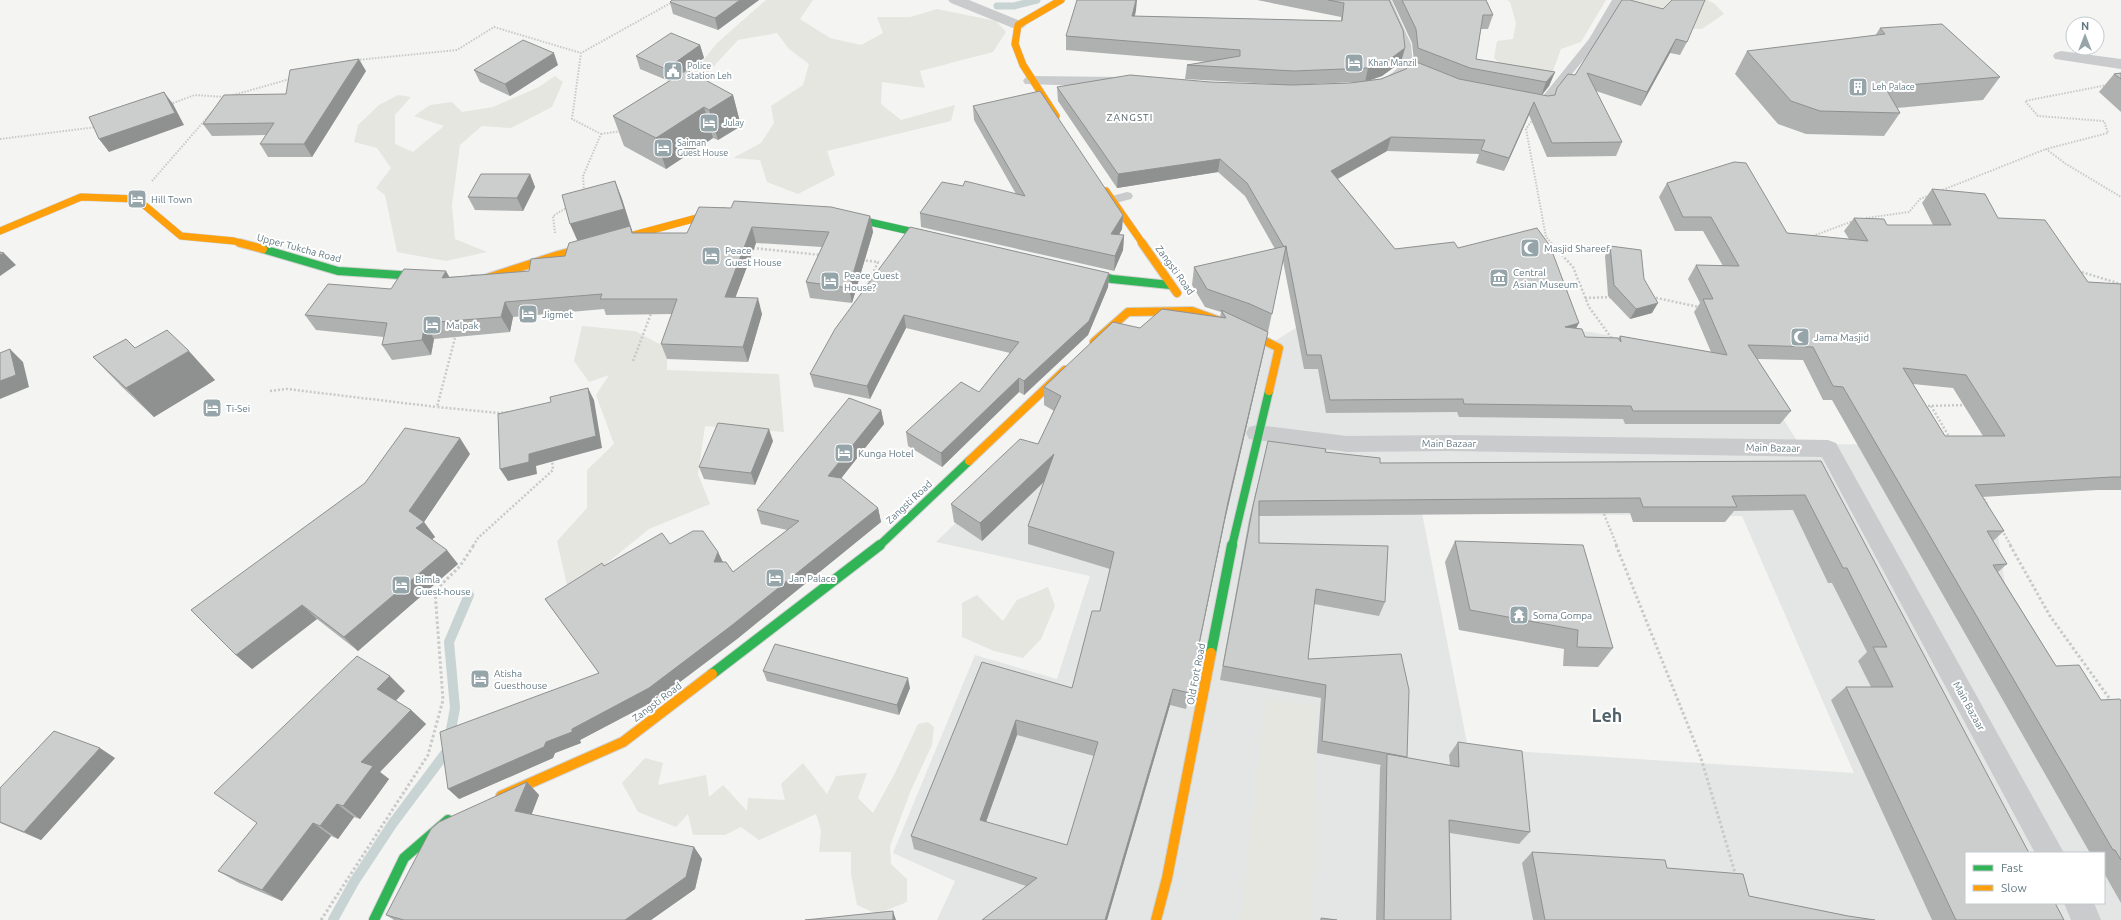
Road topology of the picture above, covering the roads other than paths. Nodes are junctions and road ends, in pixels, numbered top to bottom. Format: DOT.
graph roads {
  1 [pos="956,0"];
  2 [pos="1061,0"];
  3 [pos="1386,0"];
  4 [pos="1616,0"];
  5 [pos="1018,25"];
  6 [pos="2060,56"];
  7 [pos="2121,64"];
  8 [pos="1408,66"];
  9 [pos="1031,81"];
  10 [pos="1135,82"];
  11 [pos="1454,85"];
  12 [pos="1362,88"];
  13 [pos="1537,102"];
  14 [pos="1061,125"];
  15 [pos="1100,181"];
  16 [pos="1127,196"];
  17 [pos="1112,200"];
  18 [pos="730,210"];
  19 [pos="834,215"];
  20 [pos="0,231"];
  21 [pos="942,239"];
  22 [pos="1074,270"];
  23 [pos="441,277"];
  24 [pos="465,279"];
  25 [pos="1170,285"];
  26 [pos="1192,311"];
  27 [pos="1086,350"];
  28 [pos="1069,366"];
  29 [pos="1257,433"];
  30 [pos="496,799"];
  31 [pos="460,815"];
  32 [pos="2049,852"];
  33 [pos="2079,904"];
  34 [pos="374,920"];
  35 [pos="1156,920"];
  36 [pos="2087,920"];
  1 -- 5 [label="street"];
  2 -- 5 [label="street"];
  3 -- 8 [label="lane"];
  4 -- 13 [label="lane"];
  5 -- 9 [label="street"];
  6 -- 7 [label="street"];
  8 -- 11 [label="street"];
  8 -- 12 [label="street"];
  9 -- 10 [label="street"];
  9 -- 14 [label="street"];
  15 -- 17 [label="street, Zangsti Road"];
  16 -- 17 [label="lane"];
  17 -- 25 [label="street, Zangsti Road"];
  18 -- 24 [label="street"];
  19 -- 21 [label="street"];
  20 -- 23 [label="street, Upper Tukcha Road"];
  22 -- 25 [label="street"];
  25 -- 26 [label="street, Zangsti Road"];
  26 -- 27 [label="street, Zangsti Road"];
  26 -- 29 [label="street, Old Fort Road"];
  28 -- 30 [label="street, Zangsti Road"];
  29 -- 32 [label="street, Main Bazaar"];
  29 -- 35 [label="street, Old Fort Road"];
  31 -- 34 [label="street"];
  33 -- 36 [label="street"];
}
